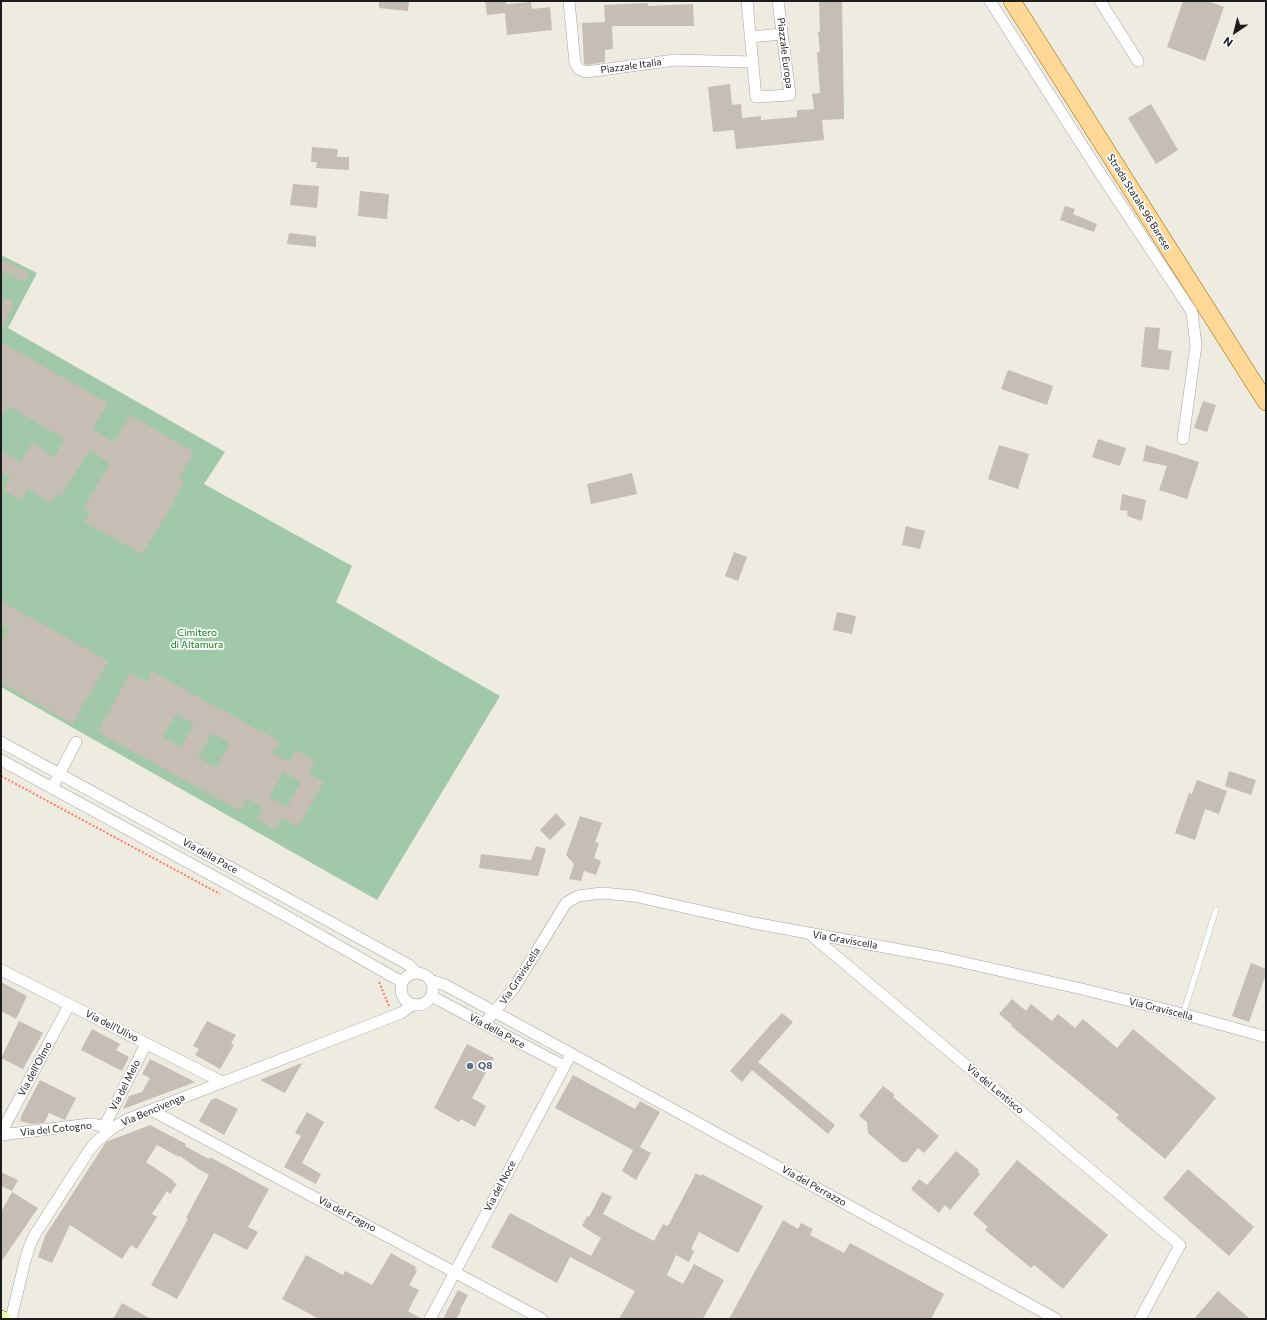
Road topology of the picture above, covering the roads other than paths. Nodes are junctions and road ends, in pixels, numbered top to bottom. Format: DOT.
graph roads {
  1 [pos="569,1"];
  2 [pos="747,1"];
  3 [pos="778,1"];
  4 [pos="990,1"];
  5 [pos="1012,1"];
  6 [pos="1100,1"];
  7 [pos="782,34"];
  8 [pos="750,37"];
  9 [pos="1138,61"];
  10 [pos="753,62"];
  11 [pos="1266,402"];
  12 [pos="1183,439"];
  13 [pos="1,742"];
  14 [pos="76,742"];
  15 [pos="1,760"];
  16 [pos="59,774"];
  17 [pos="52,788"];
  18 [pos="1216,910"];
  19 [pos="810,934"];
  20 [pos="1,970"];
  21 [pos="417,973"];
  22 [pos="430,980"];
  23 [pos="402,982"];
  24 [pos="431,996"];
  25 [pos="410,1002"];
  26 [pos="69,1005"];
  27 [pos="495,1012"];
  28 [pos="1183,1014"];
  29 [pos="484,1024"];
  30 [pos="1266,1037"];
  31 [pos="146,1044"];
  32 [pos="571,1054"];
  33 [pos="564,1066"];
  34 [pos="222,1082"];
  35 [pos="151,1110"];
  36 [pos="107,1128"];
  37 [pos="1,1134"];
  38 [pos="455,1272"];
  39 [pos="11,1319"];
  40 [pos="430,1319"];
  41 [pos="542,1319"];
  42 [pos="1056,1319"];
  43 [pos="1140,1319"];
  1 -- 10 [label="street, Piazzale Italia"];
  2 -- 8 [label="street, Piazzale Europa"];
  3 -- 7 [label="street, Piazzale Europa"];
  4 -- 12 [label="street"];
  5 -- 11 [label="main road, Strada Statale 96 Barese"];
  6 -- 9 [label="street"];
  7 -- 8 [label="street"];
  7 -- 10 [label="street, Piazzale Europa"];
  8 -- 10 [label="street, Piazzale Europa"];
  13 -- 16 [label="street, Via della Pace"];
  14 -- 16 [label="street"];
  15 -- 17 [label="street, Via della Pace"];
  16 -- 17 [label="street"];
  16 -- 21 [label="street, Via della Pace"];
  17 -- 23 [label="street, Via della Pace"];
  18 -- 28 [label="lane"];
  19 -- 27 [label="street, Via Graviscella"];
  19 -- 28 [label="street, Via Graviscella"];
  19 -- 43 [label="street, Via del Lentisco"];
  20 -- 26 [label="street, Via dell'Ulivo"];
  21 -- 22 [label="street"];
  21 -- 23 [label="street"];
  22 -- 24 [label="street"];
  22 -- 27 [label="street, Via della Pace"];
  23 -- 25 [label="street"];
  24 -- 25 [label="street"];
  24 -- 29 [label="street, Via della Pace"];
  25 -- 34 [label="street, Via Bencivenga"];
  26 -- 31 [label="street, Via dell'Ulivo"];
  26 -- 37 [label="street, Via dell'Olmo"];
  27 -- 29 [label="street, Via Graviscella"];
  27 -- 32 [label="street, Via della Pace"];
  28 -- 30 [label="street, Via Graviscella"];
  29 -- 33 [label="street, Via della Pace"];
  31 -- 34 [label="street, Via dell'Ulivo"];
  31 -- 36 [label="street, Via del Melo"];
  32 -- 33 [label="street, Via del Noce"];
  32 -- 42 [label="street, Via del Perrazzo"];
  33 -- 38 [label="street, Via del Noce"];
  34 -- 35 [label="street, Via Bencivenga"];
  35 -- 36 [label="street, Via Bencivenga"];
  35 -- 38 [label="street, Via del Fragno"];
  36 -- 37 [label="street, Via del Cotogno"];
  36 -- 39 [label="street, Via Bencivenga"];
  38 -- 40 [label="street, Via del Noce"];
  38 -- 41 [label="street, Via del Fragno"];
}
